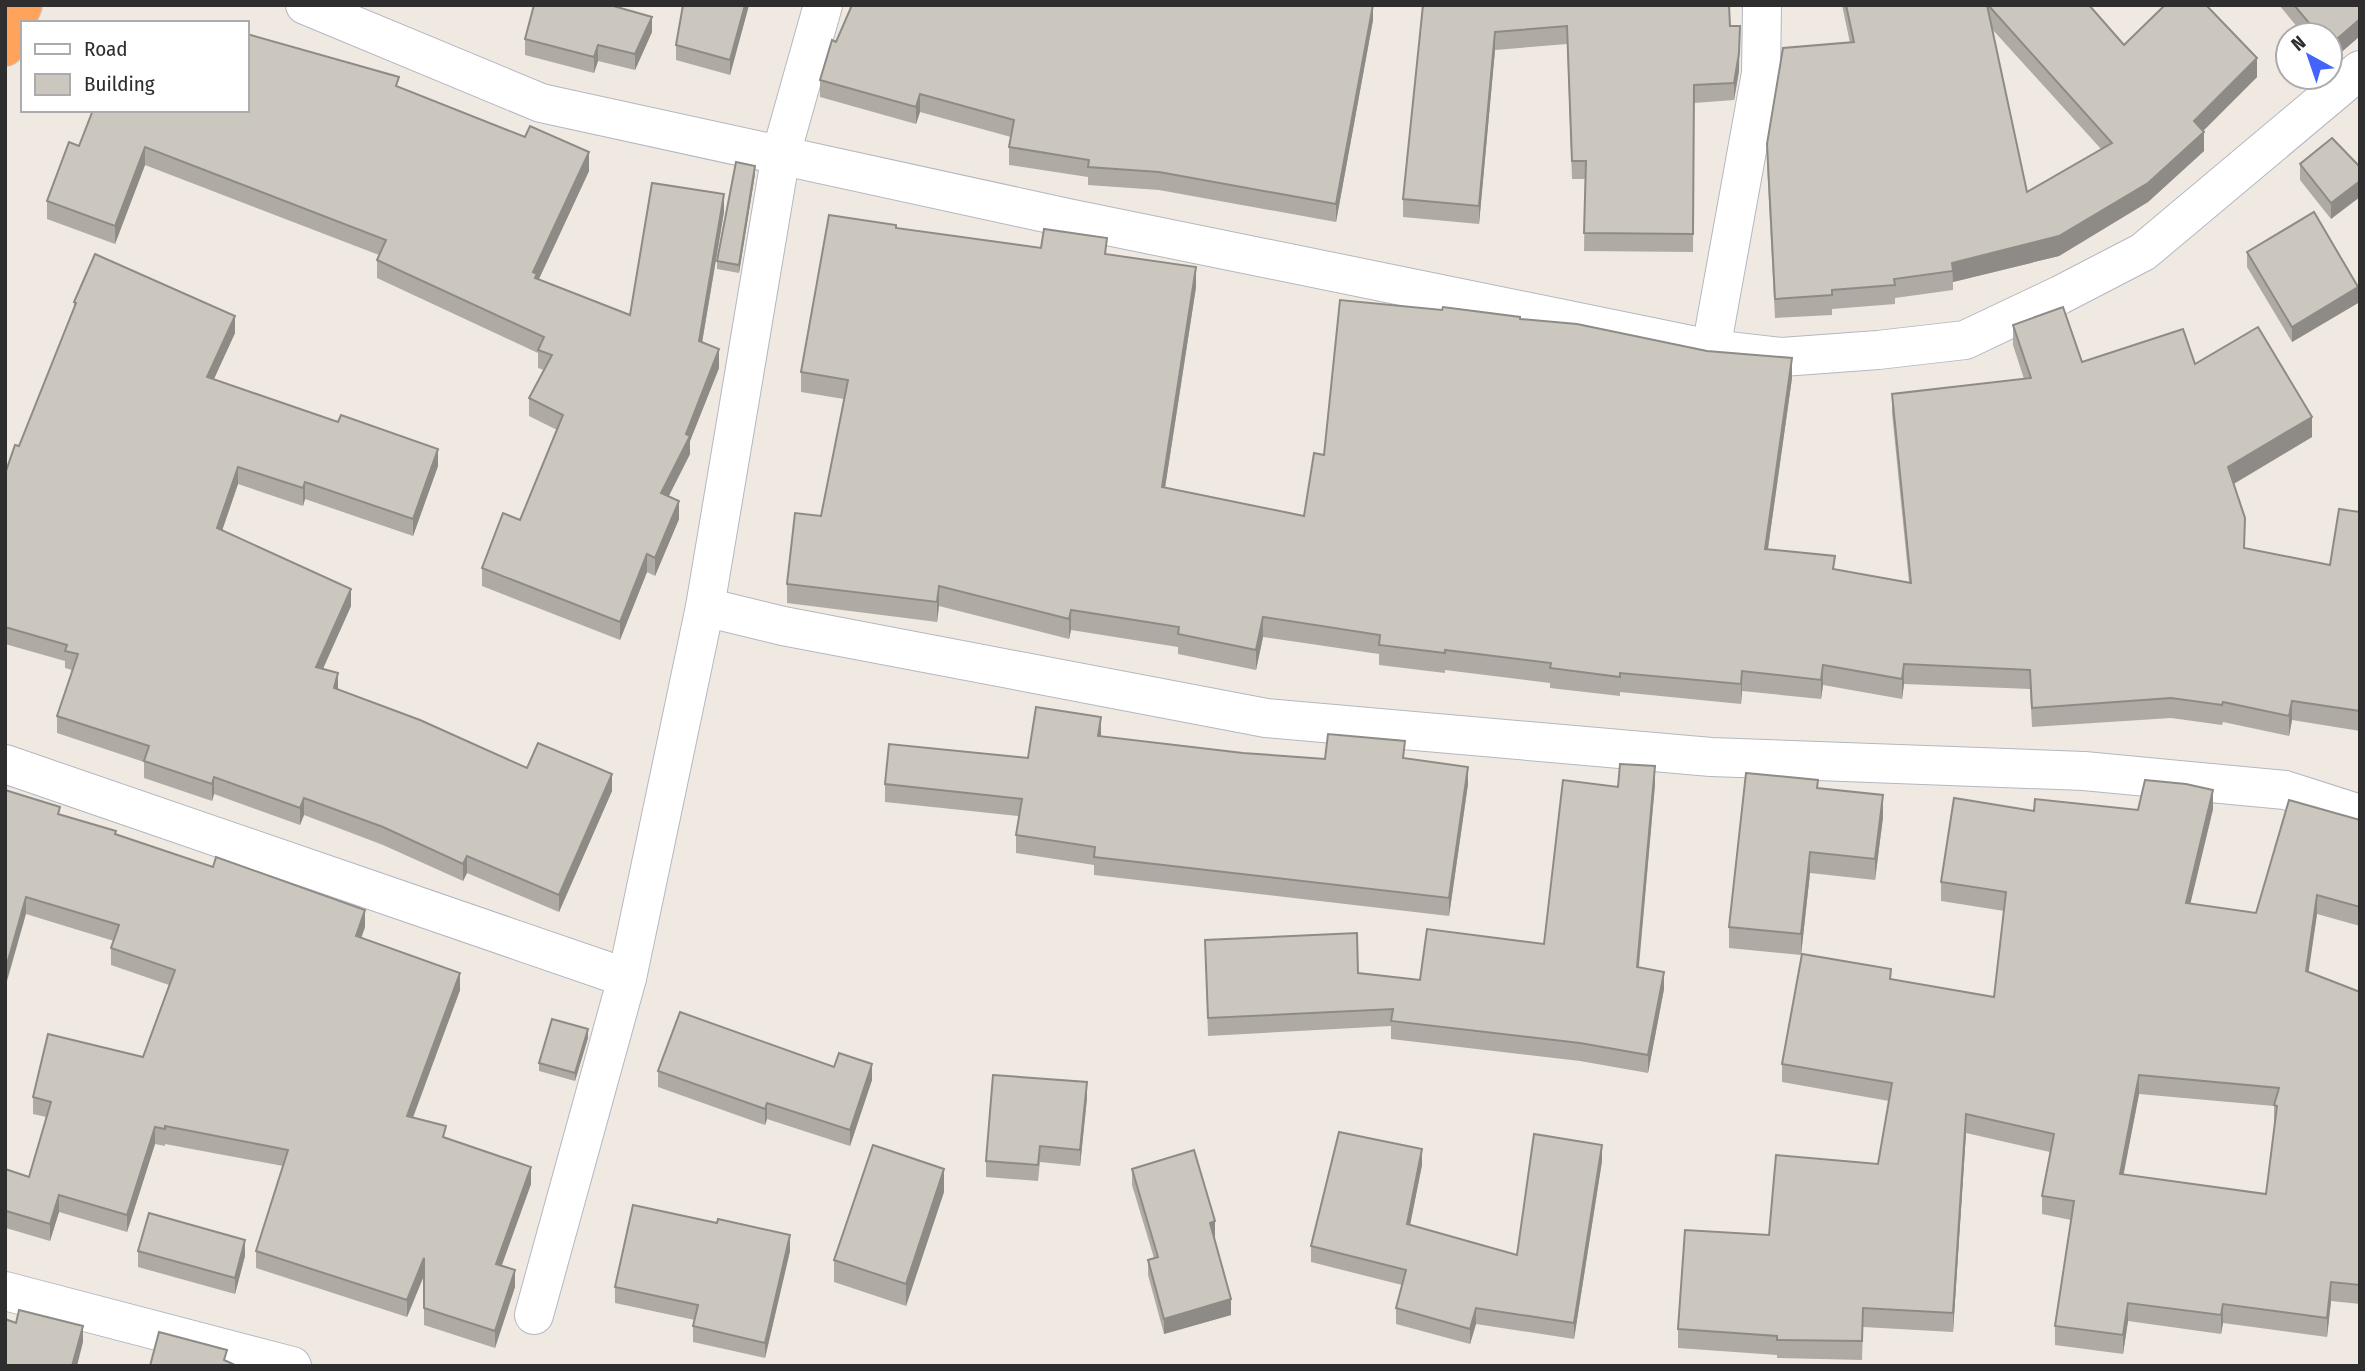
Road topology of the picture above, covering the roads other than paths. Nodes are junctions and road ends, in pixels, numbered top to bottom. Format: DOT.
graph roads {
  1 [pos="23,5"];
  2 [pos="305,5"];
  3 [pos="823,5"];
  4 [pos="1762,5"];
  5 [pos="5,47"];
  6 [pos="2360,70"];
  7 [pos="781,154"];
  8 [pos="1711,349"];
  9 [pos="705,607"];
  10 [pos="5,764"];
  11 [pos="2360,814"];
  12 [pos="627,978"];
  13 [pos="5,1291"];
  14 [pos="534,1315"];
  15 [pos="292,1366"];
  1 -- 5 [label="highway"];
  2 -- 7 [label="street"];
  3 -- 7 [label="street"];
  4 -- 8 [label="street"];
  6 -- 8 [label="street"];
  7 -- 8 [label="street"];
  7 -- 9 [label="street"];
  9 -- 11 [label="street"];
  9 -- 12 [label="street"];
  10 -- 12 [label="street"];
  12 -- 14 [label="street"];
  13 -- 15 [label="street"];
}
